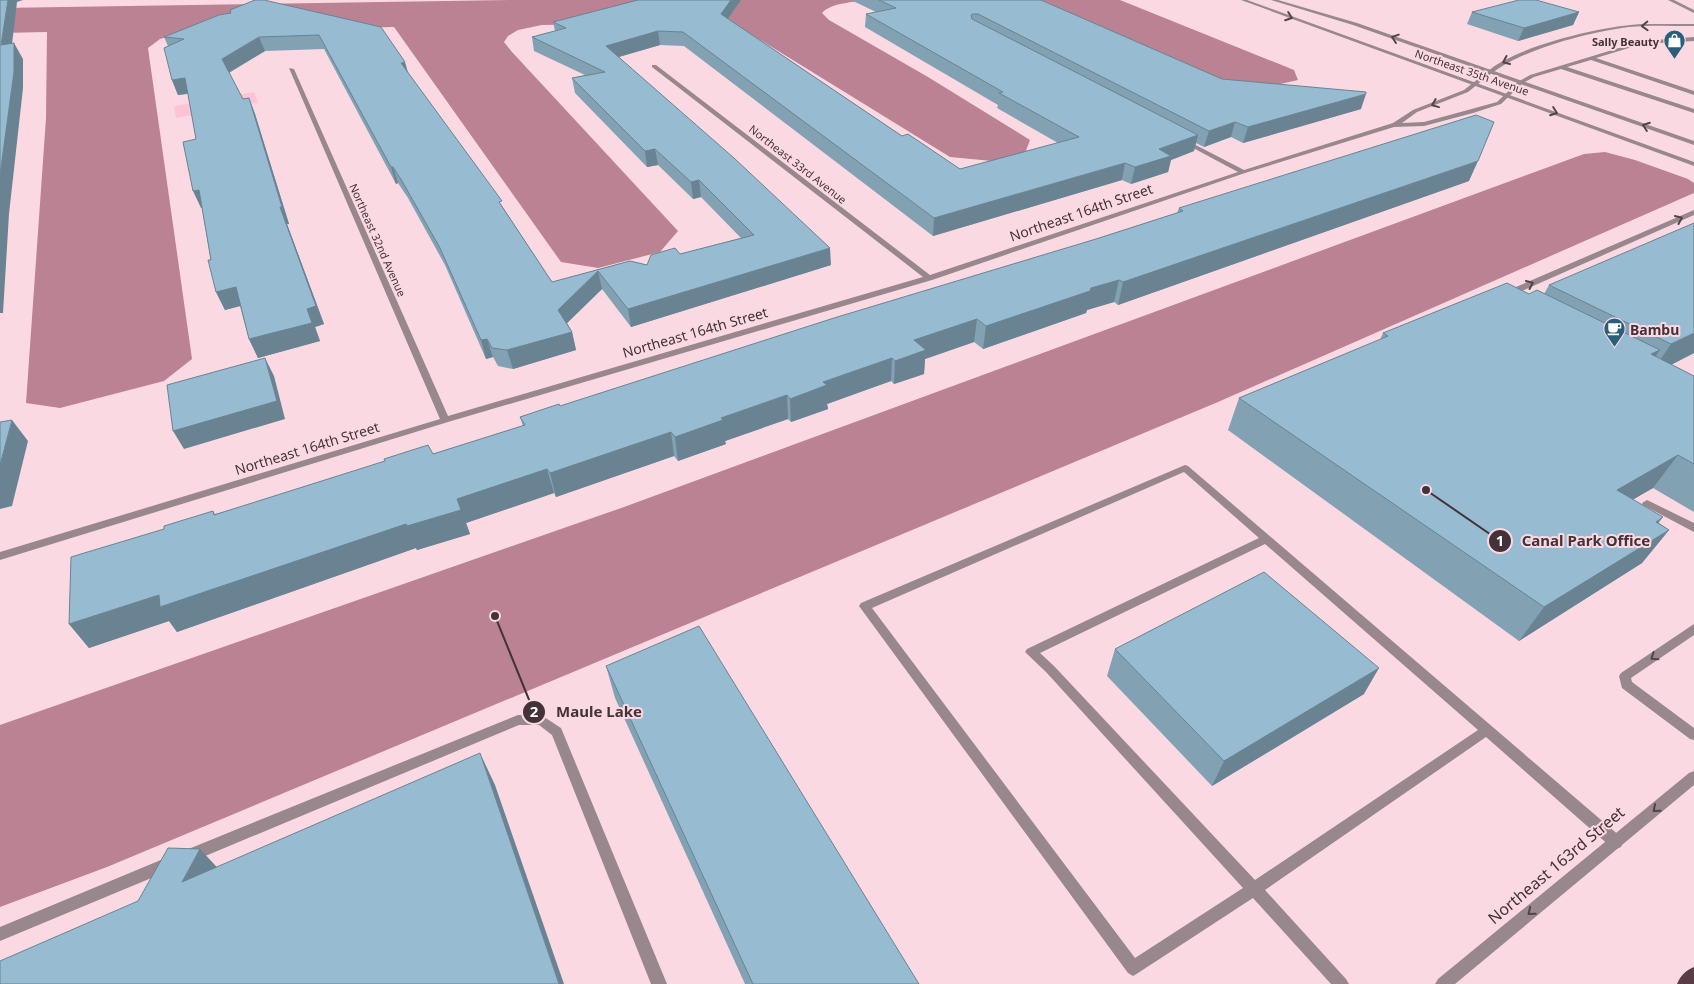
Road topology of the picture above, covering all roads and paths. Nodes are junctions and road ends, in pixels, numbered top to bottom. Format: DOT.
graph roads {
  1 [pos="1243,0"];
  2 [pos="1273,0"];
  3 [pos="1292,0"];
  4 [pos="1670,0"];
  5 [pos="1694,12"];
  6 [pos="1323,14"];
  7 [pos="1694,25"];
  8 [pos="1694,39"];
  9 [pos="1590,58"];
  10 [pos="654,66"];
  11 [pos="1561,67"];
  12 [pos="291,69"];
  13 [pos="1490,72"];
  14 [pos="1521,82"];
  15 [pos="1476,84"];
  16 [pos="1694,93"];
  17 [pos="1508,95"];
  18 [pos="1694,111"];
  19 [pos="1394,125"];
  20 [pos="1173,136"];
  21 [pos="1694,143"];
  22 [pos="1694,164"];
  23 [pos="1243,172"];
  24 [pos="1694,212"];
  25 [pos="929,278"];
  26 [pos="1510,307"];
  27 [pos="445,420"];
  28 [pos="1647,503"];
  29 [pos="1694,528"];
  30 [pos="1266,539"];
  31 [pos="0,556"];
  32 [pos="1694,629"];
  33 [pos="1487,730"];
  34 [pos="1694,735"];
  35 [pos="1694,778"];
  36 [pos="1616,842"];
  37 [pos="1254,889"];
  38 [pos="0,934"];
  39 [pos="1694,977"];
  40 [pos="659,984"];
  41 [pos="1341,984"];
  42 [pos="1443,984"];
  43 [pos="1687,984"];
  1 -- 15 [label="street, Northeast 35th Avenue, one-way"];
  2 -- 6 [label="street, Northeast 35th Avenue"];
  3 -- 6 [label="street, Northeast 35th Avenue"];
  4 -- 5 [label="street"];
  13 -- 6 [label="street, Northeast 35th Avenue, one-way"];
  7 -- 13 [label="street, Northeast 164th Street, one-way"];
  8 -- 9 [label="street"];
  9 -- 11 [label="street"];
  9 -- 16 [label="street"];
  10 -- 25 [label="street, Northeast 33rd Avenue"];
  11 -- 14 [label="street"];
  11 -- 18 [label="street"];
  12 -- 27 [label="street, Northeast 32nd Avenue"];
  13 -- 14 [label="street, Northeast 35th Avenue"];
  13 -- 15 [label="street, Northeast 164th Street"];
  14 -- 17 [label="street, Northeast 164th Street"];
  21 -- 14 [label="street, Northeast 35th Avenue, one-way"];
  15 -- 17 [label="street, Northeast 35th Avenue"];
  15 -- 19 [label="street, Northeast 164th Street, one-way"];
  17 -- 19 [label="street, Northeast 164th Street"];
  17 -- 22 [label="street, Northeast 35th Avenue, one-way"];
  19 -- 23 [label="street, Northeast 164th Street"];
  20 -- 23 [label="street"];
  23 -- 25 [label="street, Northeast 164th Street"];
  26 -- 24 [label="street, one-way"];
  25 -- 27 [label="street, Northeast 164th Street"];
  27 -- 31 [label="street, Northeast 164th Street"];
  28 -- 29 [label="street"];
  30 -- 33 [label="street"];
  30 -- 37 [label="street"];
  30 -- 37 [label="street"];
  32 -- 34 [label="street, one-way"];
  33 -- 36 [label="street"];
  33 -- 37 [label="street"];
  35 -- 36 [label="street, Northeast 163rd Street, one-way"];
  36 -- 42 [label="street, Northeast 163rd Street, one-way"];
  37 -- 41 [label="street"];
  38 -- 40 [label="street"];
  39 -- 43 [label="main road"];
}
